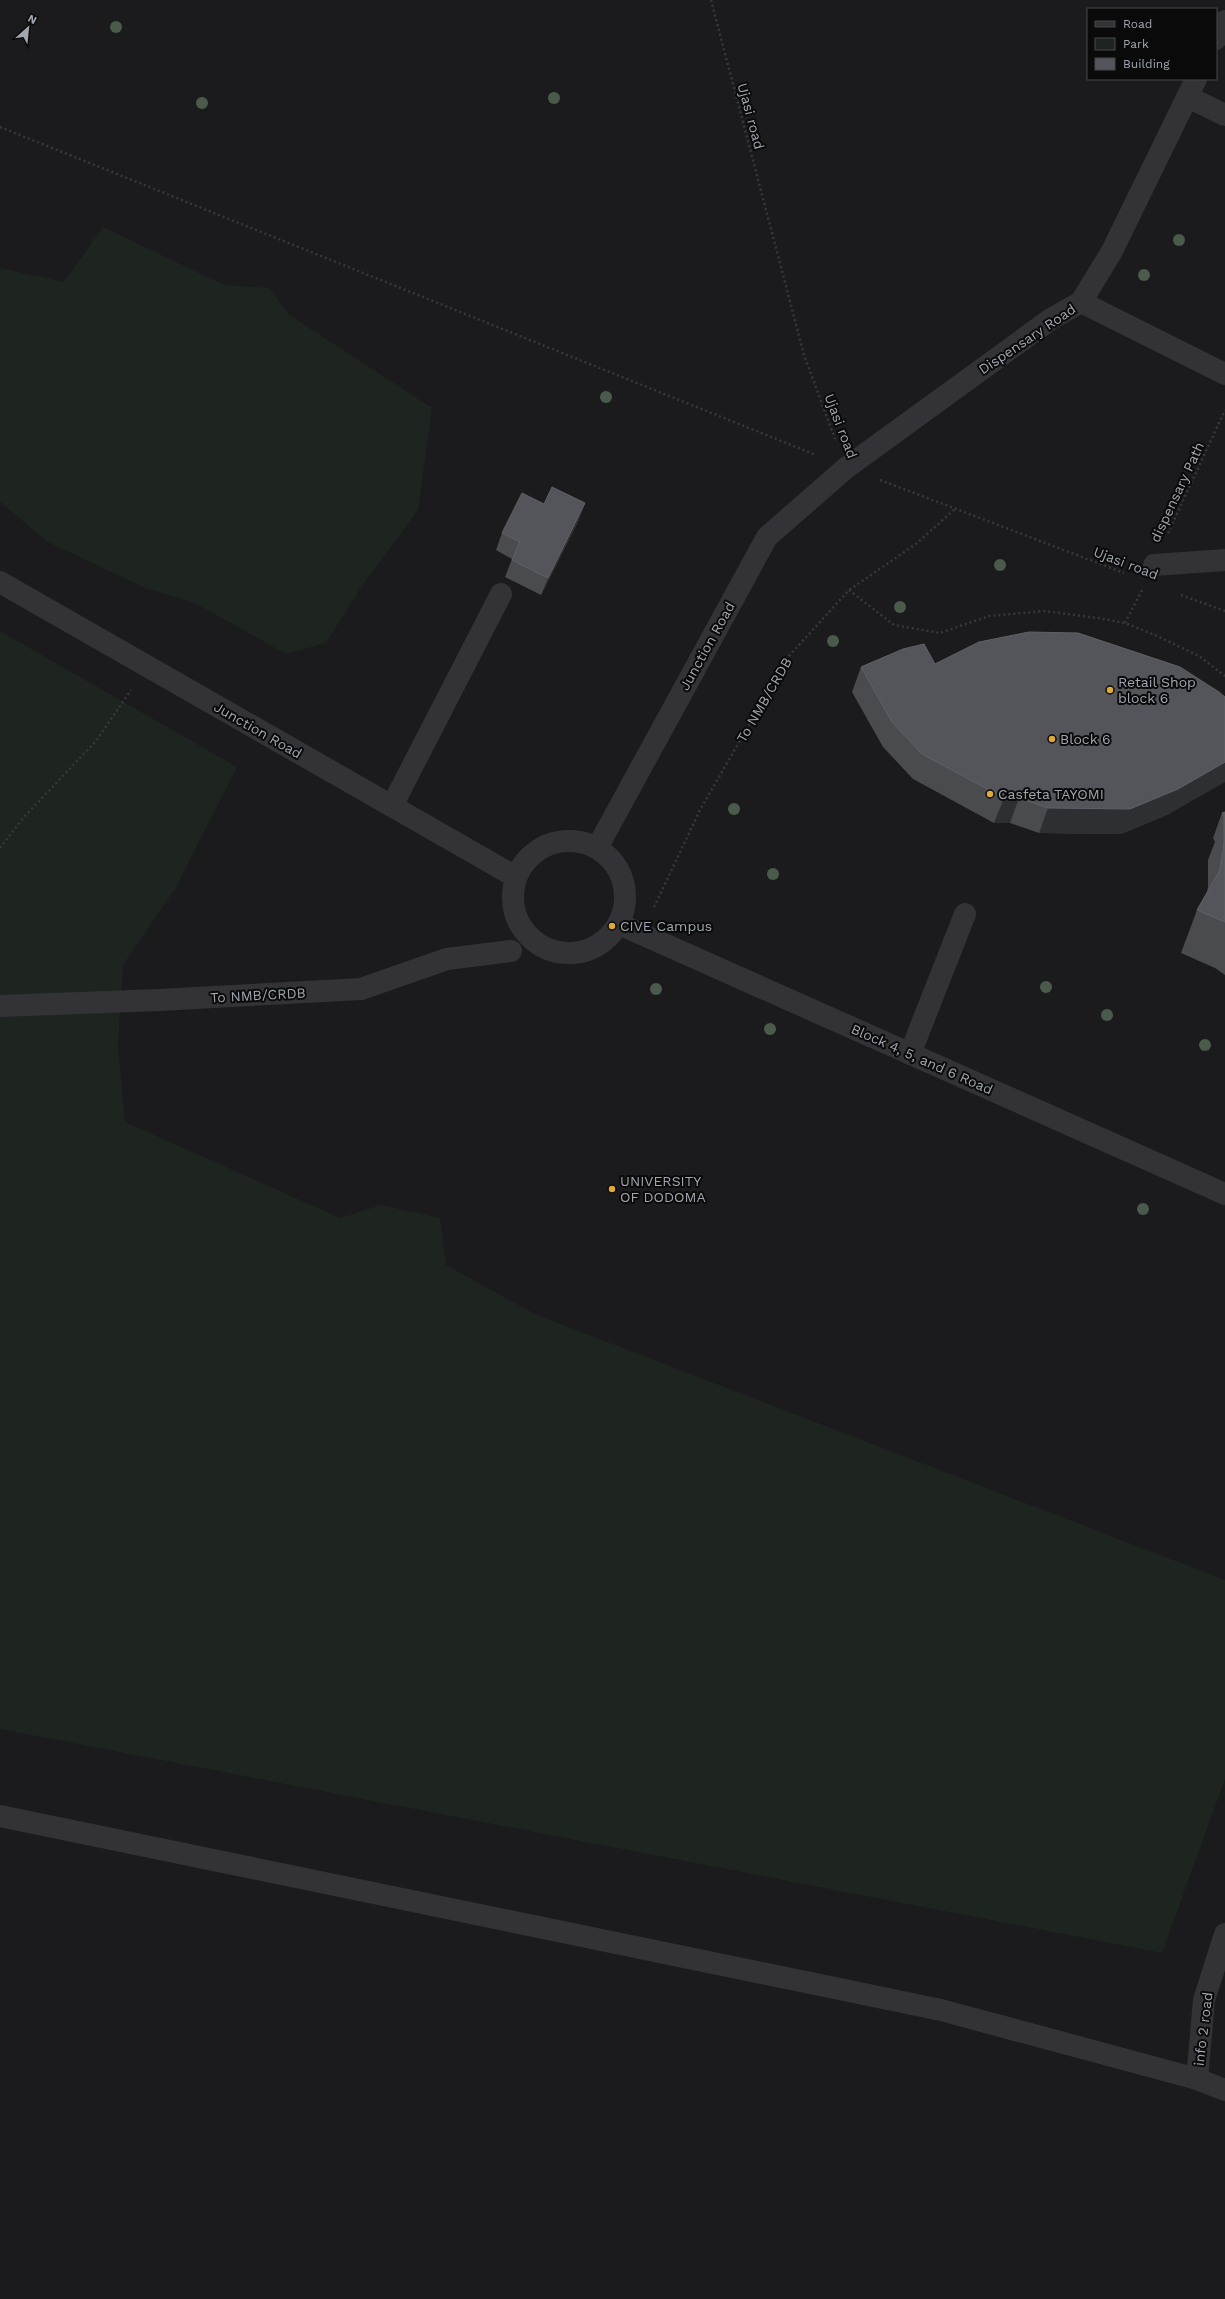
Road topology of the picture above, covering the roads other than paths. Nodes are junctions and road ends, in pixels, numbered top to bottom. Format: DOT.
graph roads {
  1 [pos="1225,21"];
  2 [pos="1217,37"];
  3 [pos="1192,88"];
  4 [pos="1225,115"];
  5 [pos="1081,302"];
  6 [pos="1225,374"];
  7 [pos="846,468"];
  8 [pos="1225,560"];
  9 [pos="1150,573"];
  10 [pos="0,582"];
  11 [pos="501,594"];
  12 [pos="392,806"];
  13 [pos="597,848"];
  14 [pos="516,877"];
  15 [pos="965,914"];
  16 [pos="619,924"];
  17 [pos="511,951"];
  18 [pos="0,1006"];
  19 [pos="910,1054"];
  20 [pos="1225,1194"];
  21 [pos="0,1816"];
  22 [pos="1225,1934"];
  23 [pos="1197,2079"];
  24 [pos="1225,2090"];
  1 -- 2 [label="street"];
  3 -- 4 [label="street"];
  3 -- 5 [label="street, Dispensary Road"];
  5 -- 6 [label="street"];
  5 -- 7 [label="street, Dispensary Road"];
  7 -- 13 [label="street, Junction Road"];
  8 -- 9 [label="street"];
  10 -- 12 [label="street, Junction Road"];
  11 -- 12 [label="street"];
  12 -- 14 [label="street, Junction Road"];
  13 -- 14 [label="street"];
  13 -- 16 [label="street"];
  14 -- 16 [label="street"];
  15 -- 19 [label="street"];
  16 -- 19 [label="street, Block 4, 5, and 6 Road"];
  17 -- 18 [label="street, To NMB/CRDB"];
  19 -- 20 [label="street, Block 4, 5, and 6 Road"];
  21 -- 23 [label="street"];
  22 -- 23 [label="street, info 2 road"];
  23 -- 24 [label="street"];
}
